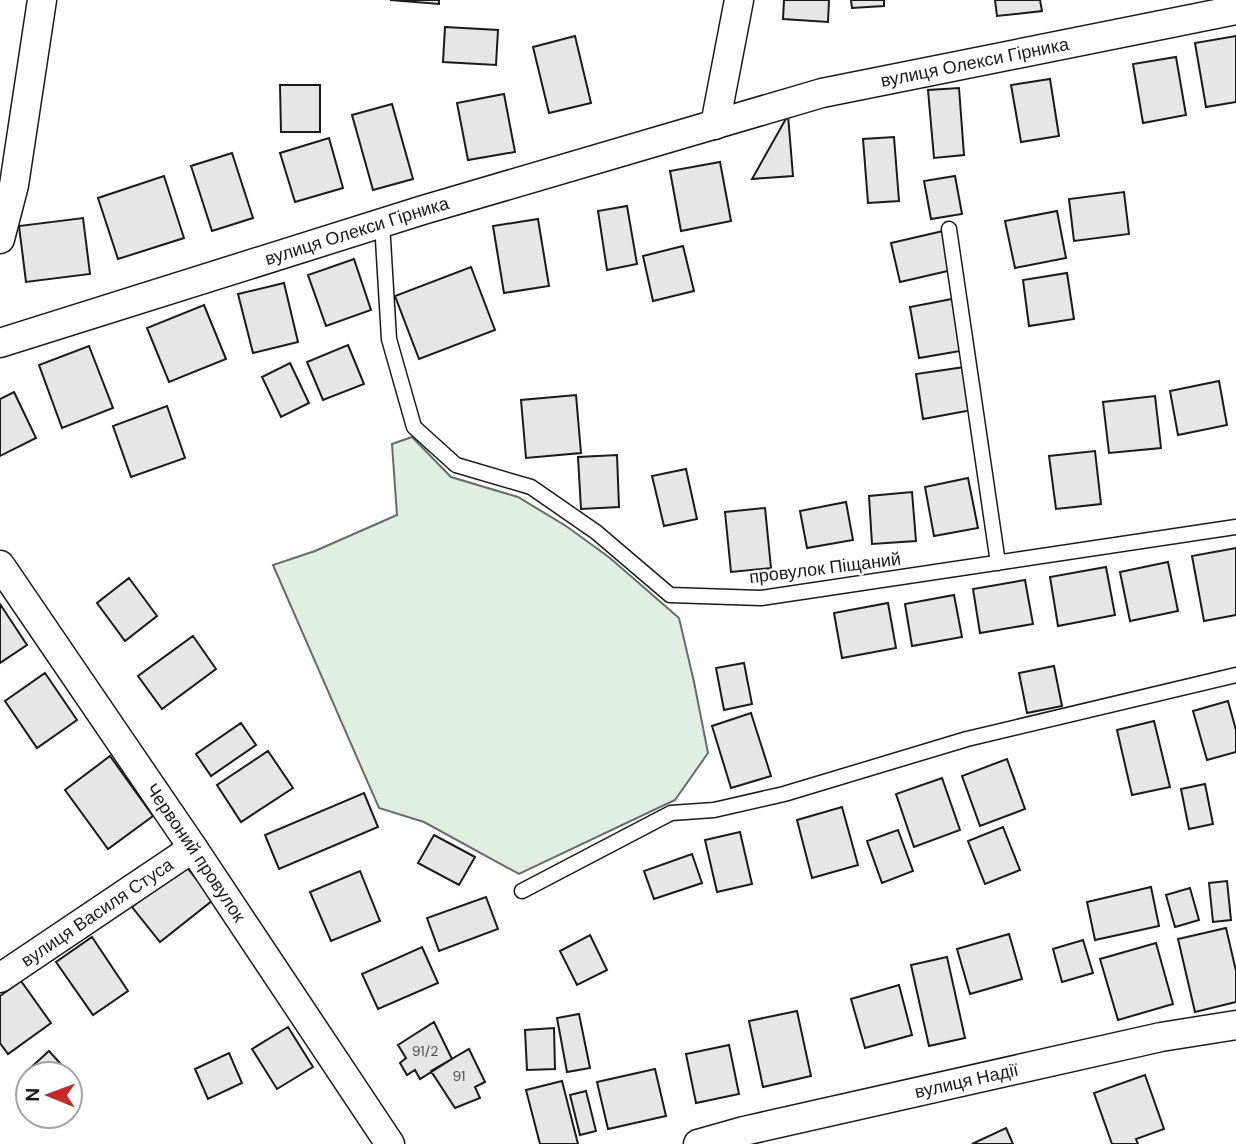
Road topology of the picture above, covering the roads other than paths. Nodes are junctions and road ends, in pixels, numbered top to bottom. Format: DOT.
graph roads {
  1 [pos="42,0"];
  2 [pos="739,0"];
  3 [pos="1236,10"];
  4 [pos="715,125"];
  5 [pos="382,223"];
  6 [pos="949,229"];
  7 [pos="0,239"];
  8 [pos="0,343"];
  9 [pos="1236,527"];
  10 [pos="998,563"];
  11 [pos="0,565"];
  12 [pos="1236,674"];
  13 [pos="193,848"];
  14 [pos="522,891"];
  15 [pos="0,978"];
  16 [pos="1236,1025"];
  17 [pos="390,1144"];
  18 [pos="698,1144"];
  1 -- 7 [label="street"];
  2 -- 4 [label="street"];
  3 -- 4 [label="street, вулиця Олекси Гірника"];
  4 -- 5 [label="street, вулиця Олекси Гірника"];
  5 -- 8 [label="street, вулиця Олекси Гірника"];
  5 -- 10 [label="lane, провулок Піщаний"];
  6 -- 10 [label="lane"];
  9 -- 10 [label="lane, провулок Піщаний"];
  11 -- 13 [label="street, Червоний провулок"];
  12 -- 14 [label="lane"];
  13 -- 15 [label="street, вулиця Василя Стуса"];
  13 -- 17 [label="street, Червоний провулок"];
  16 -- 18 [label="street, вулиця Надії"];
}
